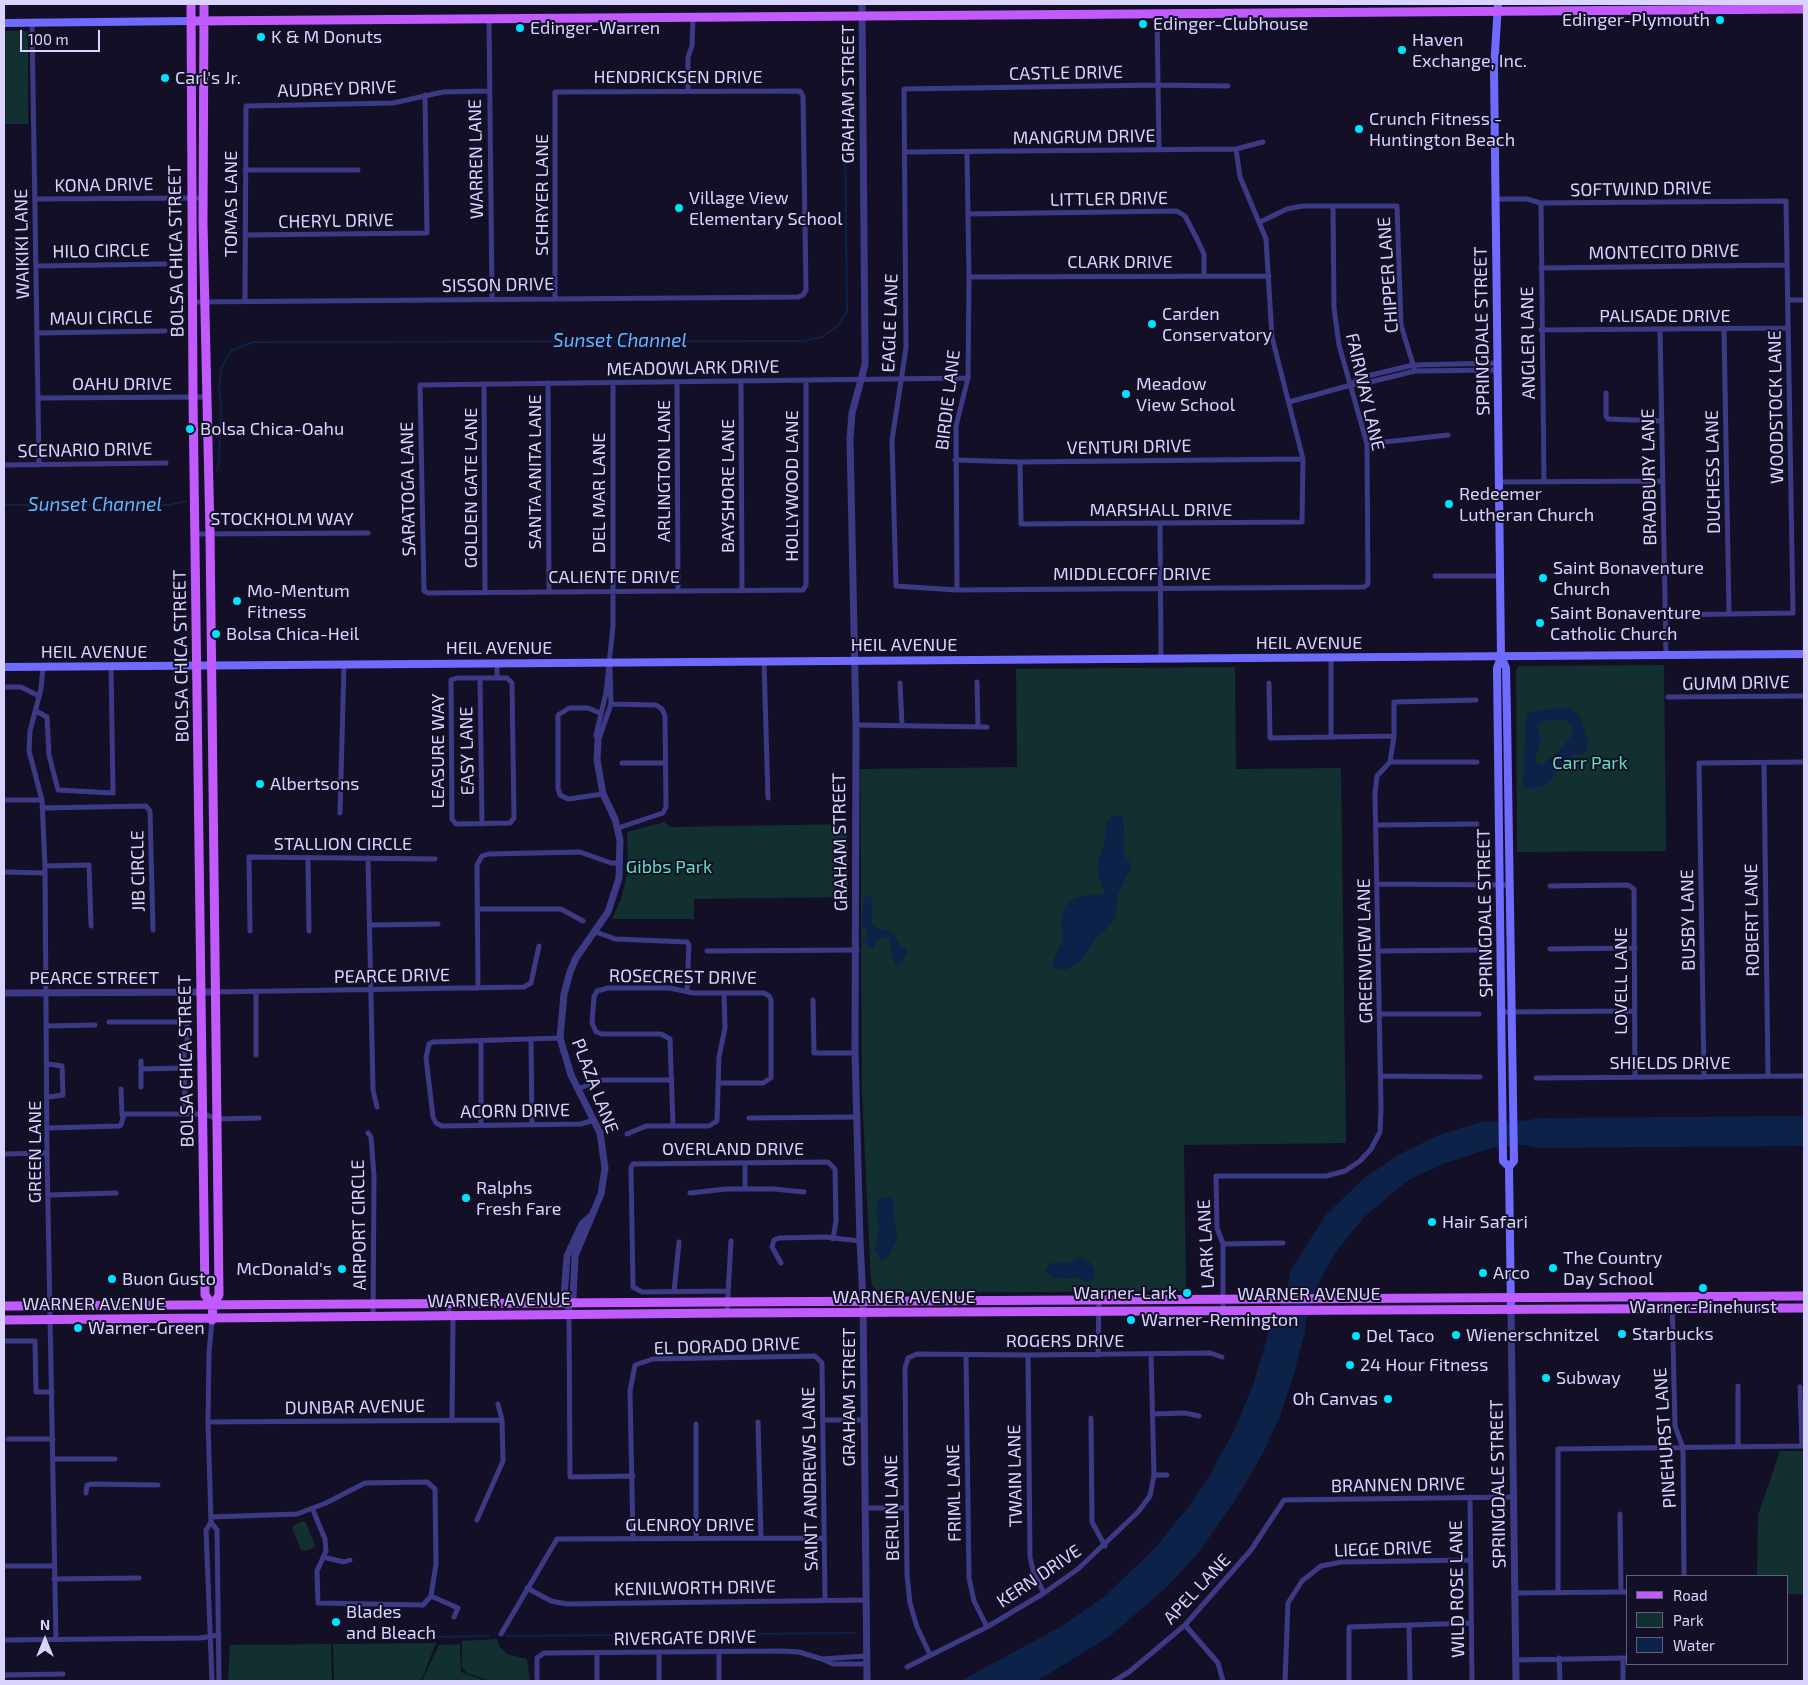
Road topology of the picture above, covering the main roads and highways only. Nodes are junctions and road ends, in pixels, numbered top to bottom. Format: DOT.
graph roads {
  1 [pos="1531,4"];
  2 [pos="191,6"];
  3 [pos="204,6"];
  4 [pos="1691,7"];
  5 [pos="1497,8"];
  6 [pos="1804,9"];
  7 [pos="1549,11"];
  8 [pos="191,21"];
  9 [pos="204,21"];
  10 [pos="4,23"];
  11 [pos="190,109"];
  12 [pos="203,109"];
  13 [pos="1804,654"];
  14 [pos="1501,657"];
  15 [pos="197,666"];
  16 [pos="210,666"];
  17 [pos="4,667"];
  18 [pos="211,763"];
  19 [pos="198,764"];
  20 [pos="1509,1167"];
  21 [pos="205,1190"];
  22 [pos="218,1190"];
  23 [pos="1804,1296"];
  24 [pos="1625,1298"];
  25 [pos="1338,1299"];
  26 [pos="1374,1299"];
  27 [pos="1511,1299"];
  28 [pos="213,1305"];
  29 [pos="4,1306"];
  30 [pos="1804,1308"];
  31 [pos="1582,1309"];
  32 [pos="1374,1310"];
  33 [pos="1511,1310"];
  34 [pos="1309,1311"];
  35 [pos="4,1320"];
  36 [pos="212,1320"];
  1 -- 7 [label="main road"];
  2 -- 8 [label="main road, BOLSA CHICA STREET"];
  3 -- 9 [label="main road, BOLSA CHICA STREET"];
  4 -- 6 [label="main road"];
  4 -- 7 [label="main road"];
  5 -- 7 [label="main road"];
  5 -- 9 [label="main road"];
  5 -- 14 [label="main road, SPRINGDALE STREET"];
  8 -- 9 [label="main road"];
  8 -- 10 [label="main road"];
  8 -- 11 [label="main road, BOLSA CHICA STREET"];
  9 -- 12 [label="main road, BOLSA CHICA STREET"];
  11 -- 12 [label="main road"];
  11 -- 15 [label="main road, BOLSA CHICA STREET"];
  12 -- 16 [label="main road, BOLSA CHICA STREET"];
  13 -- 14 [label="main road, HEIL AVENUE"];
  14 -- 16 [label="main road, HEIL AVENUE"];
  14 -- 20 [label="main road, SPRINGDALE STREET"];
  14 -- 20 [label="main road, SPRINGDALE STREET"];
  15 -- 16 [label="main road, HEIL AVENUE"];
  15 -- 17 [label="main road, HEIL AVENUE"];
  15 -- 19 [label="main road, BOLSA CHICA STREET"];
  16 -- 18 [label="main road, BOLSA CHICA STREET"];
  18 -- 19 [label="main road"];
  18 -- 22 [label="main road, BOLSA CHICA STREET"];
  19 -- 21 [label="main road, BOLSA CHICA STREET"];
  20 -- 27 [label="main road, SPRINGDALE STREET"];
  21 -- 22 [label="main road"];
  21 -- 28 [label="main road, BOLSA CHICA STREET"];
  22 -- 28 [label="main road, BOLSA CHICA STREET"];
  23 -- 24 [label="main road, WARNER AVENUE"];
  24 -- 27 [label="main road, WARNER AVENUE"];
  24 -- 31 [label="main road"];
  25 -- 26 [label="main road, WARNER AVENUE"];
  25 -- 28 [label="main road, WARNER AVENUE"];
  25 -- 34 [label="main road"];
  26 -- 27 [label="main road, WARNER AVENUE"];
  26 -- 32 [label="main road"];
  27 -- 33 [label="main road, SPRINGDALE STREET"];
  28 -- 29 [label="main road, WARNER AVENUE"];
  28 -- 36 [label="main road, BOLSA CHICA STREET"];
  30 -- 31 [label="main road, WARNER AVENUE"];
  31 -- 33 [label="main road, WARNER AVENUE"];
  32 -- 33 [label="main road, WARNER AVENUE"];
  32 -- 34 [label="main road, WARNER AVENUE"];
  34 -- 36 [label="main road, WARNER AVENUE"];
  35 -- 36 [label="main road, WARNER AVENUE"];
}
